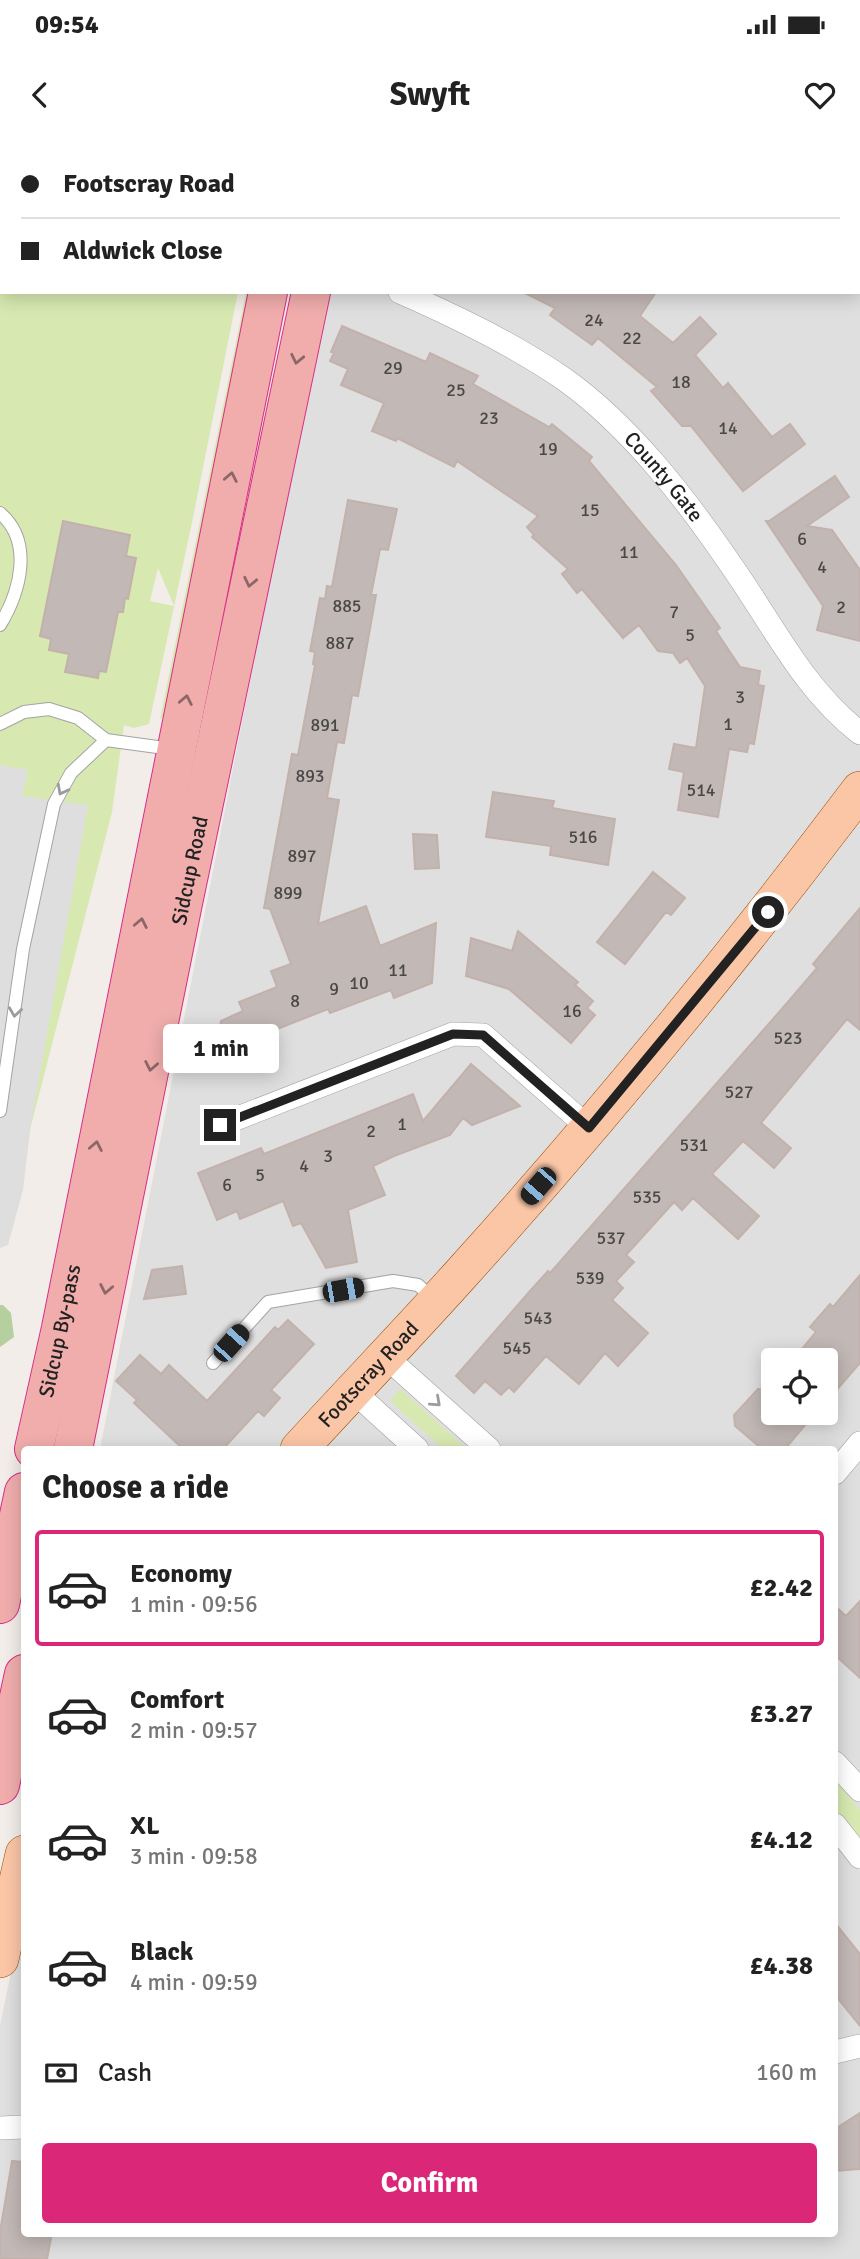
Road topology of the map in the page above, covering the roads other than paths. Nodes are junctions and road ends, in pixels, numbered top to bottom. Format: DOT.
graph roads {
  1 [pos="268,294"];
  2 [pos="405,294"];
  3 [pos="314,295"];
  4 [pos="0,513"];
  5 [pos="0,625"];
  6 [pos="0,724"];
  7 [pos="860,733"];
  8 [pos="107,740"];
  9 [pos="176,750"];
  10 [pos="860,790"];
  11 [pos="0,1111"];
  12 [pos="220,1125"];
  13 [pos="589,1128"];
  14 [pos="83,1213"];
  15 [pos="436,1301"];
  16 [pos="385,1356"];
  17 [pos="213,1363"];
  18 [pos="352,1390"];
  19 [pos="860,1443"];
  20 [pos="35,1446"];
  21 [pos="74,1446"];
  22 [pos="302,1446"];
  23 [pos="414,1446"];
  24 [pos="486,1446"];
  25 [pos="838,1469"];
  26 [pos="21,1506"];
  27 [pos="0,1604"];
  28 [pos="21,1688"];
  29 [pos="838,1766"];
  30 [pos="0,1785"];
  31 [pos="860,1790"];
  32 [pos="838,1829"];
  33 [pos="860,1857"];
  34 [pos="21,1883"];
  35 [pos="18,1912"];
  36 [pos="0,1959"];
  37 [pos="860,2046"];
  38 [pos="838,2051"];
  39 [pos="21,2127"];
  40 [pos="0,2128"];
  9 -- 1 [label="highway, Sidcup Road, one-way"];
  2 -- 7 [label="street, County Gate"];
  3 -- 21 [label="highway, Sidcup Road, one-way"];
  4 -- 5 [label="lane"];
  6 -- 8 [label="lane"];
  8 -- 9 [label="lane"];
  8 -- 11 [label="lane, one-way"];
  14 -- 9 [label="highway, Sidcup Road, one-way"];
  10 -- 13 [label="main road, Footscray Road"];
  12 -- 13 [label="street"];
  13 -- 15 [label="main road, Footscray Road"];
  14 -- 20 [label="highway, Sidcup By-pass"];
  15 -- 16 [label="main road, Footscray Road"];
  15 -- 17 [label="lane"];
  16 -- 18 [label="main road, Footscray Road"];
  16 -- 24 [label="street, one-way"];
  18 -- 22 [label="main road, Footscray Road"];
  18 -- 23 [label="street"];
  19 -- 25 [label="street"];
  26 -- 27 [label="highway"];
  28 -- 30 [label="highway"];
  29 -- 31 [label="street"];
  32 -- 33 [label="street"];
  34 -- 35 [label="main road"];
  35 -- 36 [label="main road"];
  37 -- 38 [label="street"];
  39 -- 40 [label="street"];
}
